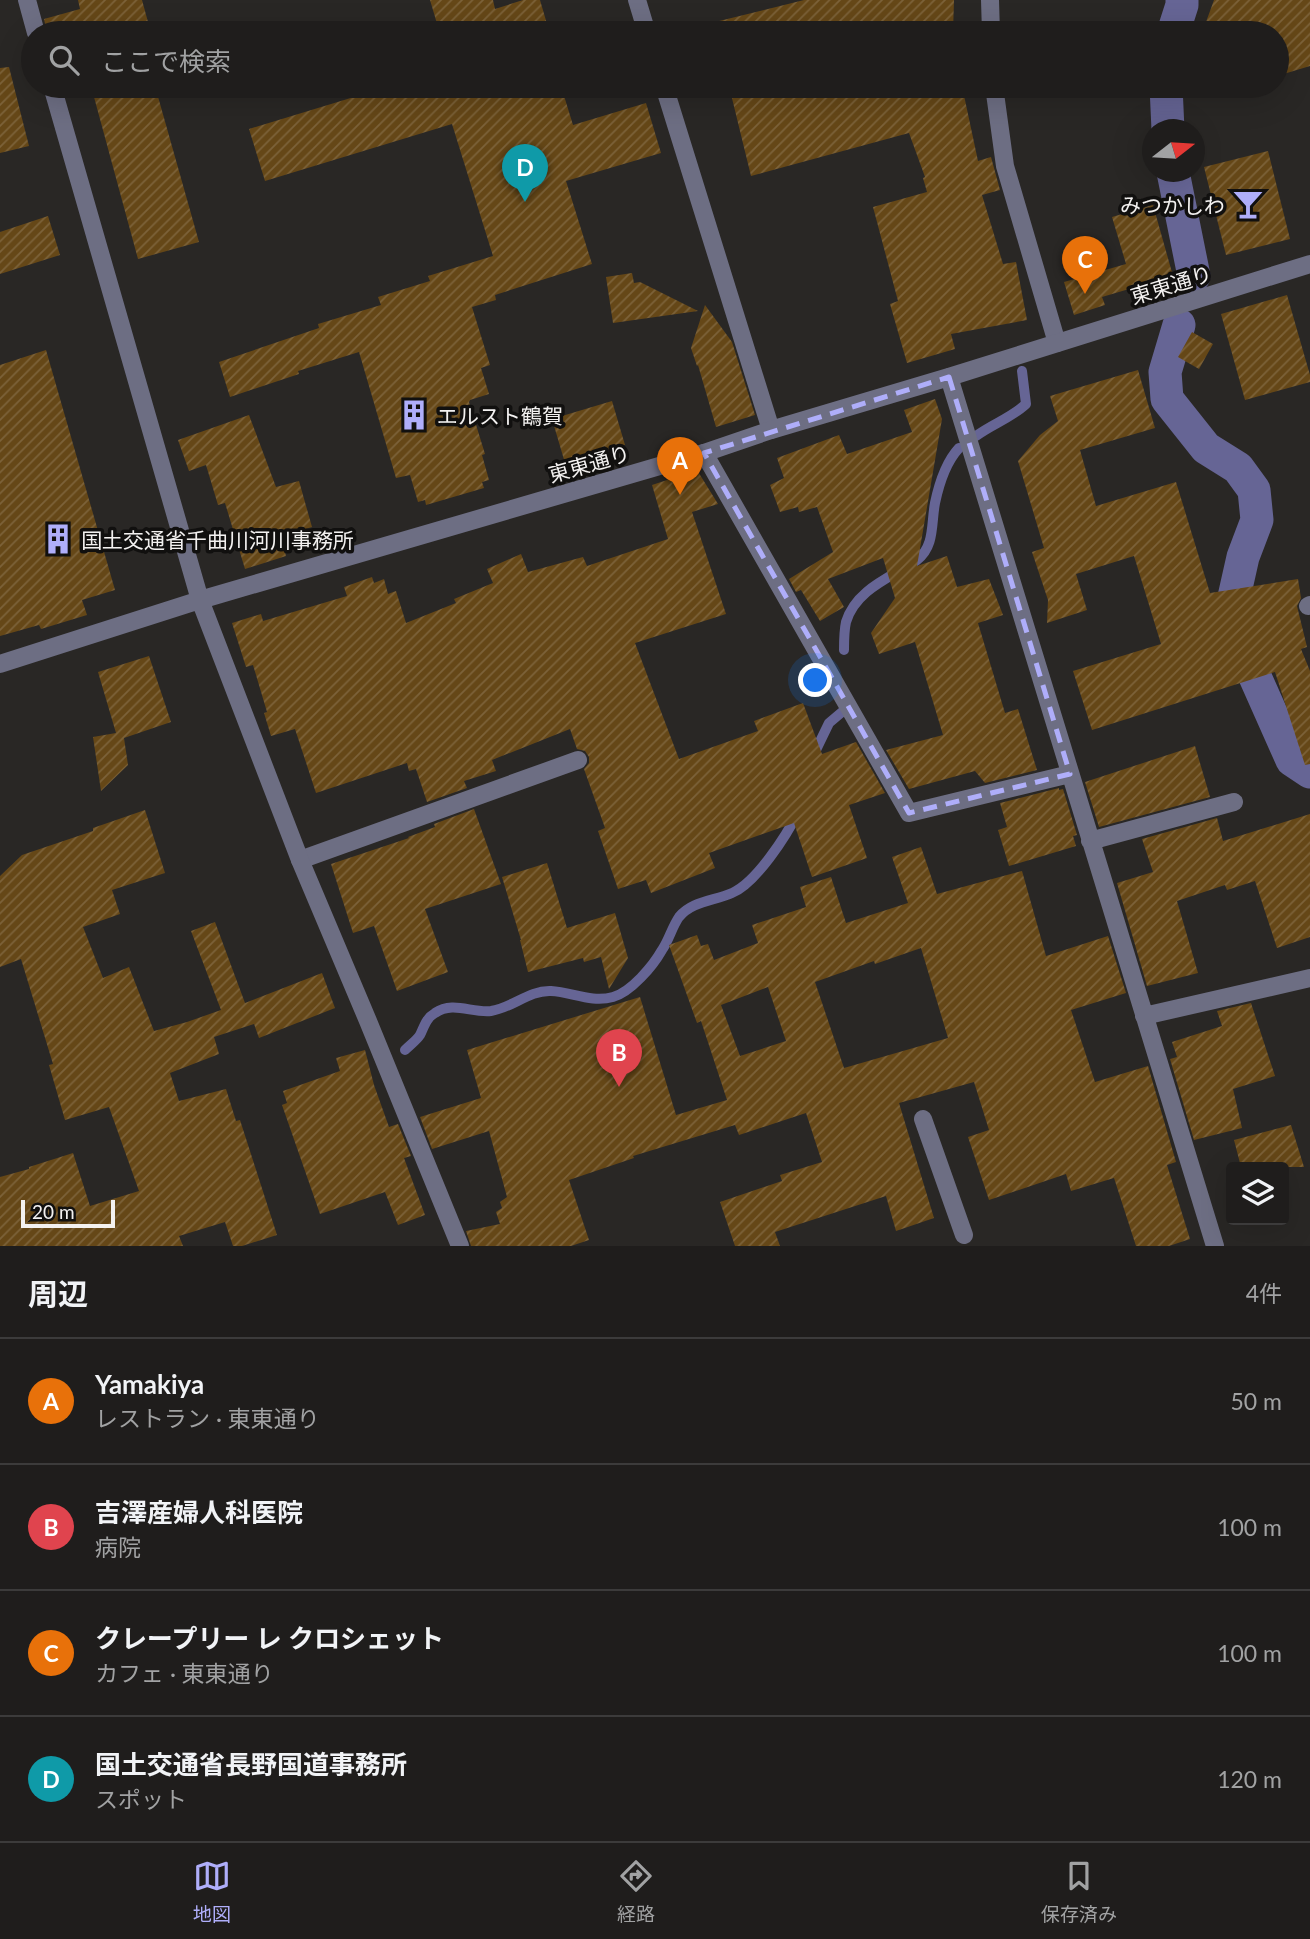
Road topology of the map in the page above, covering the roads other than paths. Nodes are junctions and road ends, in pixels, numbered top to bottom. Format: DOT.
graph roads {
  1 [pos="27,0"];
  2 [pos="637,0"];
  3 [pos="990,0"];
  4 [pos="33,21"];
  5 [pos="643,21"];
  6 [pos="990,21"];
  7 [pos="55,98"];
  8 [pos="668,98"];
  9 [pos="996,98"];
  10 [pos="1310,264"];
  11 [pos="1057,343"];
  12 [pos="948,377"];
  13 [pos="771,430"];
  14 [pos="704,453"];
  15 [pos="201,600"];
  16 [pos="0,664"];
  17 [pos="578,760"];
  18 [pos="1070,774"];
  19 [pos="1234,802"];
  20 [pos="1090,841"];
  21 [pos="300,860"];
  22 [pos="1310,978"];
  23 [pos="1144,1016"];
  24 [pos="923,1119"];
  25 [pos="964,1235"];
  26 [pos="460,1246"];
  27 [pos="1215,1246"];
  1 -- 4 [label="street"];
  2 -- 5 [label="street"];
  3 -- 6 [label="street"];
  7 -- 15 [label="street"];
  8 -- 13 [label="street"];
  9 -- 11 [label="street"];
  10 -- 11 [label="street, 東東通り"];
  11 -- 12 [label="street, 東東通り"];
  12 -- 13 [label="street, 東東通り"];
  12 -- 18 [label="street"];
  13 -- 14 [label="street, 東東通り"];
  14 -- 15 [label="street, 東東通り"];
  14 -- 18 [label="street"];
  15 -- 16 [label="street, 東東通り"];
  15 -- 21 [label="street"];
  17 -- 21 [label="street"];
  18 -- 20 [label="street"];
  19 -- 20 [label="street"];
  20 -- 23 [label="street"];
  21 -- 26 [label="street"];
  22 -- 23 [label="street"];
  23 -- 27 [label="street"];
  24 -- 25 [label="street"];
}
